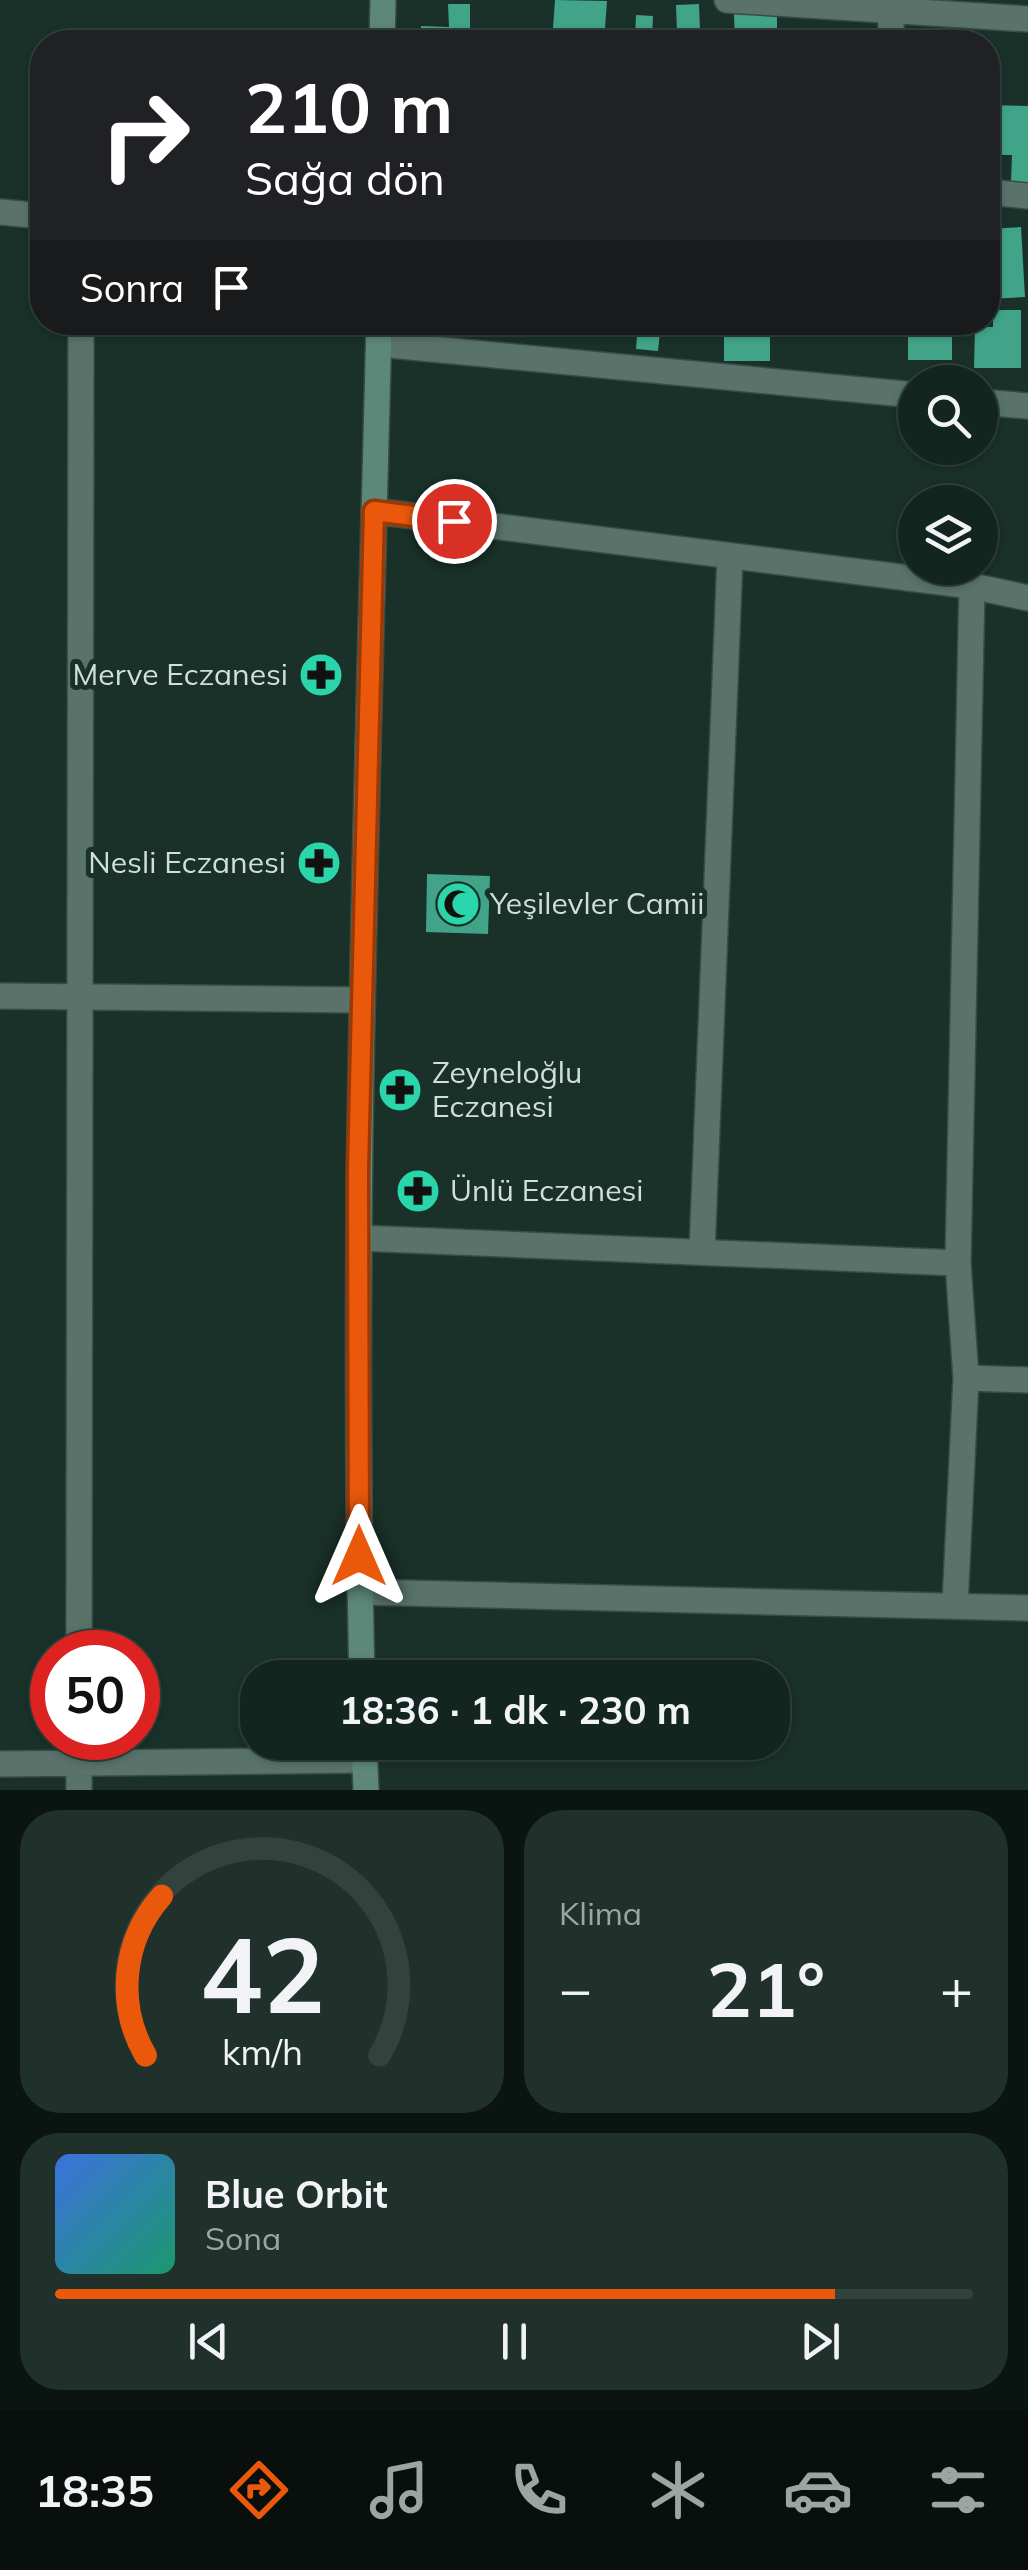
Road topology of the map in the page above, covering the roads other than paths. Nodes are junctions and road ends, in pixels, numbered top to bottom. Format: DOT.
graph roads {
  1 [pos="382,0"];
  2 [pos="728,0"];
  3 [pos="890,10"];
  4 [pos="1028,19"];
  5 [pos="382,30"];
  6 [pos="892,30"];
  7 [pos="1000,193"];
  8 [pos="1028,196"];
  9 [pos="0,212"];
  10 [pos="30,215"];
  11 [pos="80,335"];
  12 [pos="379,335"];
  13 [pos="396,335"];
  14 [pos="898,393"];
  15 [pos="998,404"];
  16 [pos="1028,406"];
  17 [pos="374,511"];
  18 [pos="730,556"];
  19 [pos="972,586"];
  20 [pos="1028,598"];
  21 [pos="0,996"];
  22 [pos="80,997"];
  23 [pos="362,1000"];
  24 [pos="358,1238"];
  25 [pos="702,1252"];
  26 [pos="958,1263"];
  27 [pos="966,1378"];
  28 [pos="1028,1380"];
  29 [pos="360,1592"];
  30 [pos="955,1605"];
  31 [pos="1028,1608"];
  32 [pos="79,1630"];
  33 [pos="362,1660"];
  34 [pos="265,1760"];
  35 [pos="364,1760"];
  36 [pos="0,1764"];
  37 [pos="79,1777"];
  38 [pos="366,1790"];
  1 -- 5 [label="main road"];
  2 -- 3 [label="street"];
  3 -- 4 [label="street"];
  3 -- 6 [label="street"];
  7 -- 8 [label="street"];
  9 -- 10 [label="street"];
  11 -- 22 [label="street"];
  12 -- 17 [label="main road"];
  13 -- 14 [label="street"];
  15 -- 16 [label="street"];
  17 -- 18 [label="street"];
  17 -- 23 [label="main road"];
  18 -- 19 [label="street"];
  18 -- 25 [label="street"];
  19 -- 20 [label="street"];
  19 -- 26 [label="street"];
  21 -- 22 [label="street"];
  22 -- 23 [label="street"];
  22 -- 32 [label="street"];
  23 -- 24 [label="main road"];
  24 -- 25 [label="street"];
  24 -- 29 [label="main road"];
  25 -- 26 [label="street"];
  26 -- 27 [label="street"];
  27 -- 28 [label="street"];
  27 -- 30 [label="street"];
  29 -- 30 [label="street"];
  29 -- 33 [label="main road"];
  30 -- 31 [label="street"];
  34 -- 37 [label="street"];
  35 -- 38 [label="main road"];
  36 -- 37 [label="street"];
}
